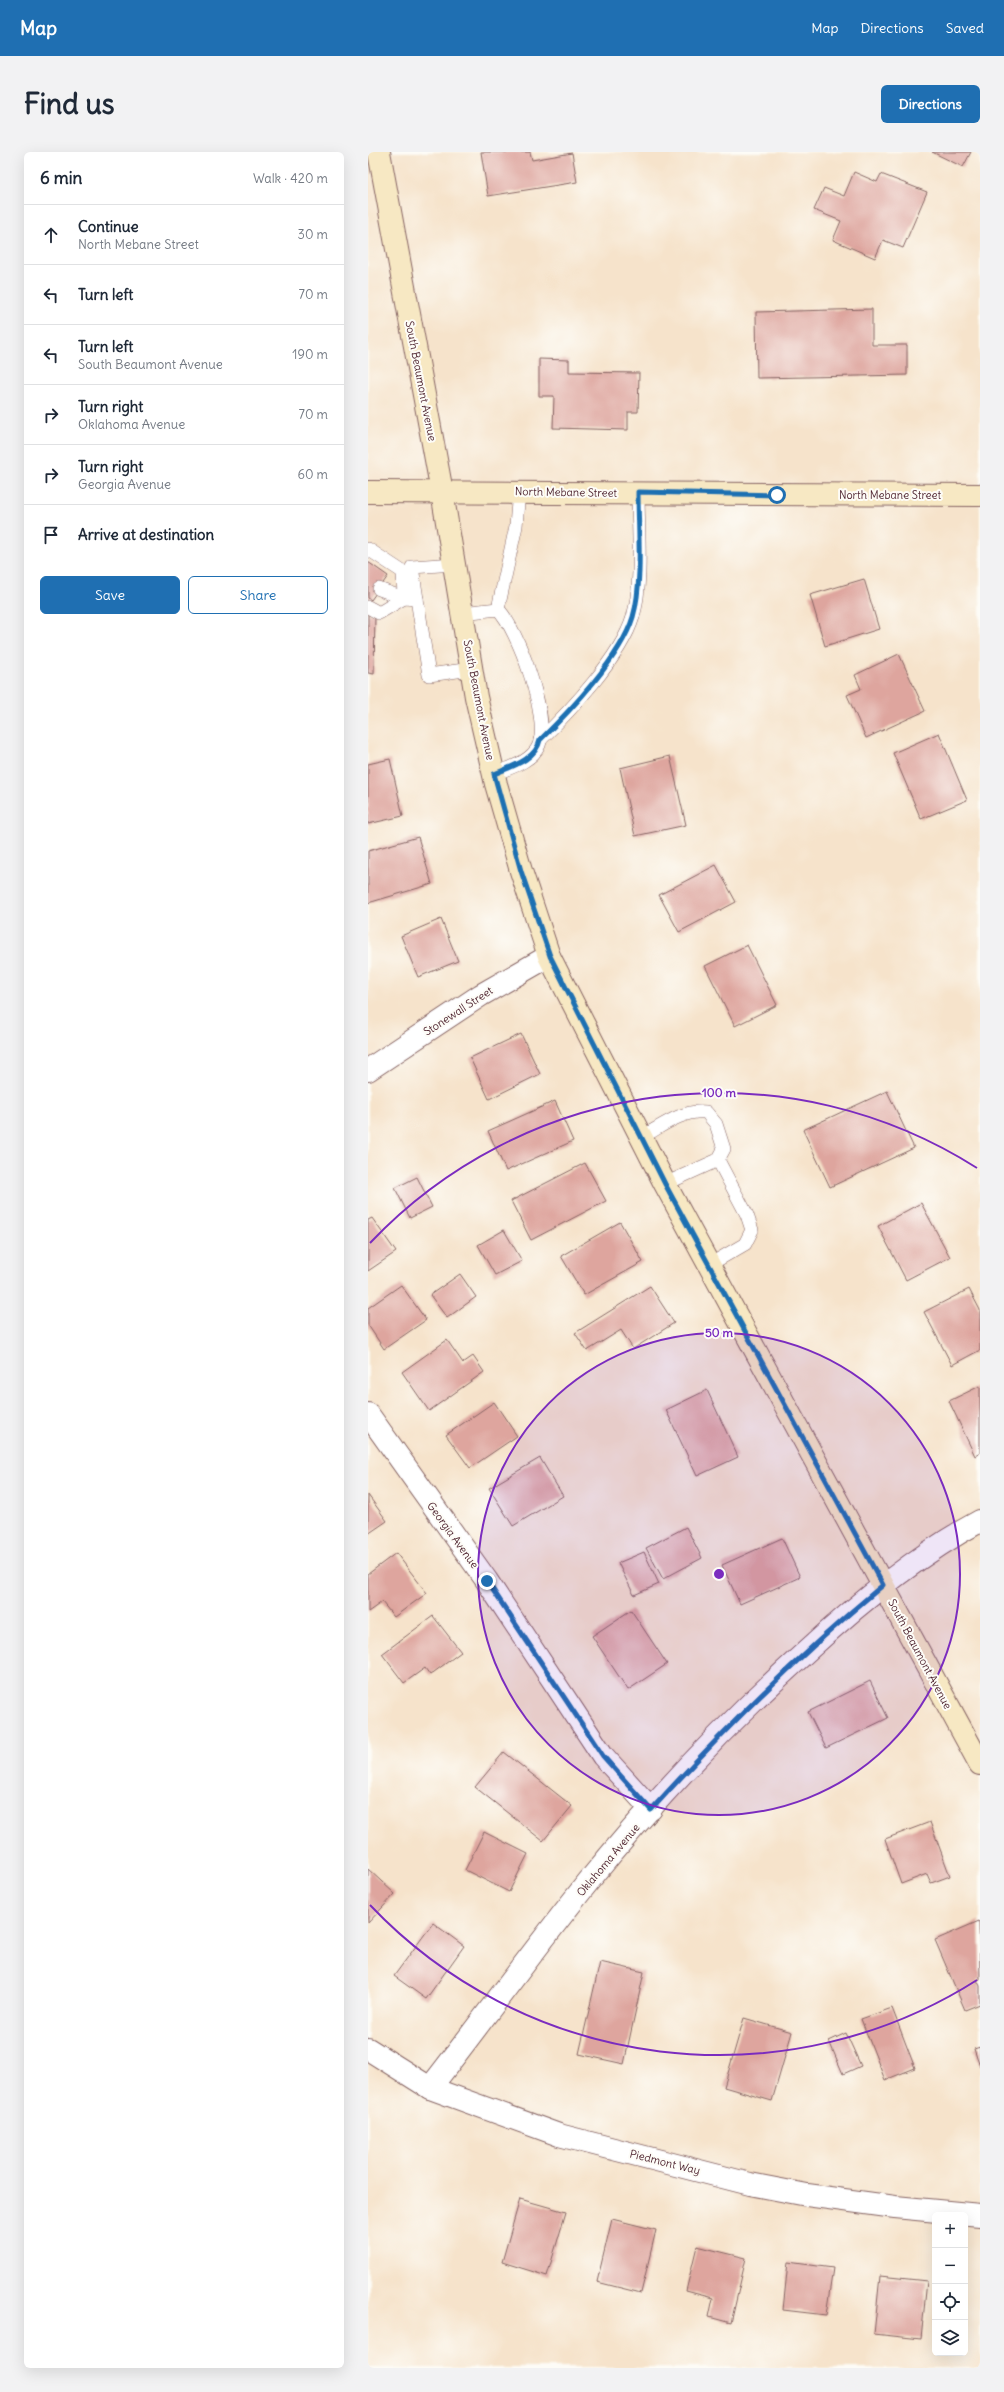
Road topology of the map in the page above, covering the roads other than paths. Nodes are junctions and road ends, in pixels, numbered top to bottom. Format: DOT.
graph roads {
  1 [pos="379,152"];
  2 [pos="519,491"];
  3 [pos="368,492"];
  4 [pos="442,492"];
  5 [pos="638,492"];
  6 [pos="980,495"];
  7 [pos="368,549"];
  8 [pos="454,564"];
  9 [pos="379,589"];
  10 [pos="404,598"];
  11 [pos="417,599"];
  12 [pos="368,607"];
  13 [pos="498,609"];
  14 [pos="462,613"];
  15 [pos="472,669"];
  16 [pos="540,740"];
  17 [pos="494,774"];
  18 [pos="550,956"];
  19 [pos="368,1070"];
  20 [pos="642,1137"];
  21 [pos="718,1160"];
  22 [pos="665,1184"];
  23 [pos="709,1265"];
  24 [pos="368,1414"];
  25 [pos="980,1521"];
  26 [pos="883,1585"];
  27 [pos="980,1764"];
  28 [pos="651,1810"];
  29 [pos="368,2049"];
  30 [pos="430,2088"];
  31 [pos="980,2215"];
  1 -- 4 [label="street, South Beaumont Avenue"];
  2 -- 4 [label="street, North Mebane Street"];
  2 -- 5 [label="street, North Mebane Street"];
  2 -- 13 [label="lane"];
  3 -- 4 [label="street, North Mebane Street"];
  4 -- 8 [label="street, South Beaumont Avenue"];
  5 -- 6 [label="street, North Mebane Street"];
  5 -- 16 [label="lane"];
  7 -- 10 [label="lane"];
  8 -- 11 [label="lane"];
  8 -- 14 [label="street, South Beaumont Avenue"];
  9 -- 10 [label="lane"];
  10 -- 11 [label="lane"];
  10 -- 12 [label="lane"];
  11 -- 15 [label="lane"];
  13 -- 14 [label="lane"];
  13 -- 16 [label="lane"];
  14 -- 15 [label="street, South Beaumont Avenue"];
  15 -- 17 [label="street, South Beaumont Avenue"];
  16 -- 17 [label="lane"];
  17 -- 18 [label="street, South Beaumont Avenue"];
  18 -- 19 [label="street, Stonewall Street"];
  18 -- 20 [label="street, South Beaumont Avenue"];
  20 -- 21 [label="lane"];
  20 -- 22 [label="street, South Beaumont Avenue"];
  21 -- 22 [label="lane"];
  21 -- 23 [label="lane"];
  22 -- 23 [label="street, South Beaumont Avenue"];
  23 -- 26 [label="street, South Beaumont Avenue"];
  24 -- 28 [label="street, Georgia Avenue"];
  25 -- 26 [label="street, Oklahoma Avenue"];
  26 -- 27 [label="street, South Beaumont Avenue"];
  26 -- 28 [label="street, Oklahoma Avenue"];
  28 -- 30 [label="street, Oklahoma Avenue"];
  29 -- 30 [label="street, Piedmont Way"];
  30 -- 31 [label="street, Piedmont Way"];
}
